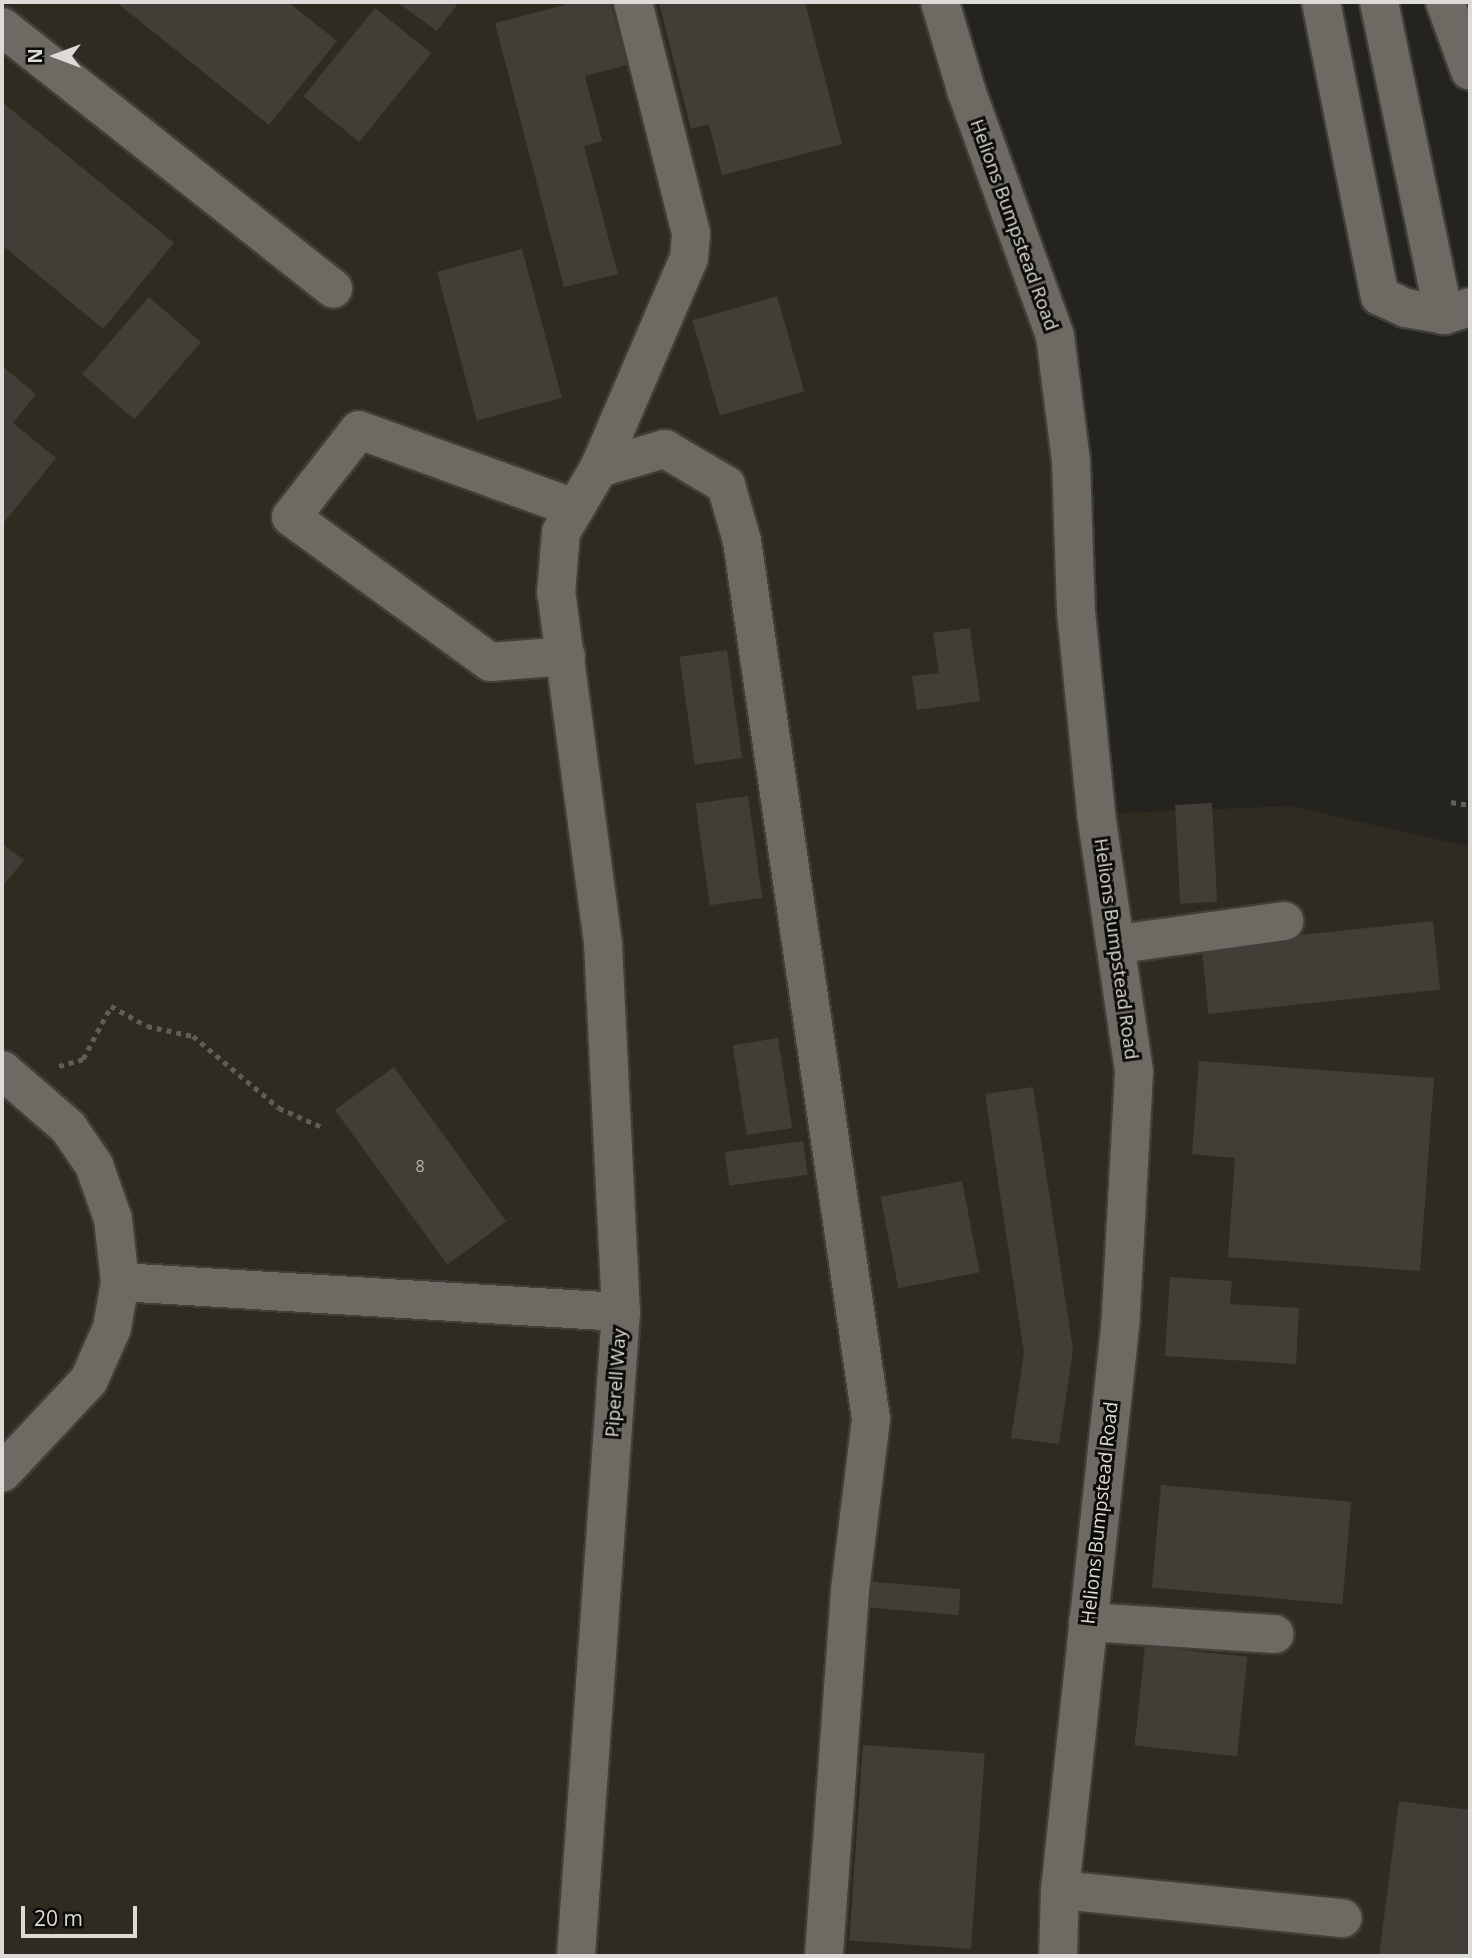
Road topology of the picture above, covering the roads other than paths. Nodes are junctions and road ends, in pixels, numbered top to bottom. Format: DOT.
graph roads {
  1 [pos="633,2"];
  2 [pos="940,2"];
  3 [pos="1321,2"];
  4 [pos="1379,2"];
  5 [pos="1445,2"];
  6 [pos="2,27"];
  7 [pos="1470,71"];
  8 [pos="333,288"];
  9 [pos="1457,311"];
  10 [pos="599,468"];
  11 [pos="575,508"];
  12 [pos="566,656"];
  13 [pos="1284,921"];
  14 [pos="1119,944"];
  15 [pos="2,1070"];
  16 [pos="120,1282"];
  17 [pos="621,1312"];
  18 [pos="2,1473"];
  19 [pos="1088,1622"];
  20 [pos="1275,1634"];
  21 [pos="1060,1890"];
  22 [pos="1343,1918"];
  23 [pos="576,1956"];
  24 [pos="824,1956"];
  25 [pos="1058,1956"];
  1 -- 10 [label="street"];
  2 -- 14 [label="street, Helions Bumpstead Road"];
  3 -- 9 [label="street"];
  4 -- 9 [label="street"];
  5 -- 7 [label="street"];
  6 -- 8 [label="street"];
  10 -- 11 [label="street"];
  10 -- 24 [label="street"];
  11 -- 12 [label="street"];
  11 -- 12 [label="street"];
  12 -- 17 [label="street"];
  13 -- 14 [label="street"];
  14 -- 19 [label="street, Helions Bumpstead Road"];
  15 -- 16 [label="street"];
  16 -- 17 [label="street, Piperell Way"];
  16 -- 18 [label="street"];
  17 -- 23 [label="street, Piperell Way"];
  19 -- 20 [label="street"];
  19 -- 21 [label="street, Helions Bumpstead Road"];
  21 -- 22 [label="street"];
  21 -- 25 [label="street, Helions Bumpstead Road"];
}
